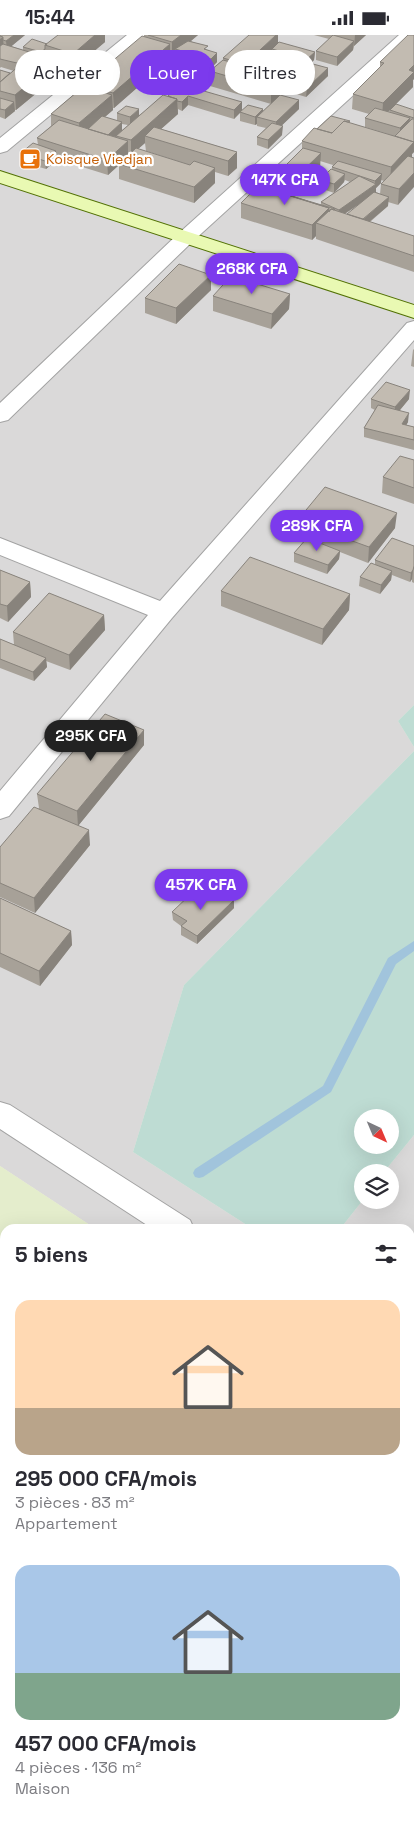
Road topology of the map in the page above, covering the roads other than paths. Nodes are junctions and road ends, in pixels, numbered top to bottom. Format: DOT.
graph roads {
  1 [pos="138,35"];
  2 [pos="409,35"];
  3 [pos="0,147"];
  4 [pos="0,177"];
  5 [pos="185,238"];
  6 [pos="414,313"];
  7 [pos="414,327"];
  8 [pos="0,415"];
  9 [pos="0,546"];
  10 [pos="164,612"];
  11 [pos="0,809"];
  12 [pos="0,1114"];
  13 [pos="171,1224"];
  1 -- 3 [label="street"];
  2 -- 5 [label="street"];
  4 -- 5 [label="street"];
  5 -- 6 [label="street"];
  5 -- 8 [label="street"];
  7 -- 10 [label="street"];
  9 -- 10 [label="street"];
  10 -- 11 [label="street"];
  12 -- 13 [label="street"];
}
